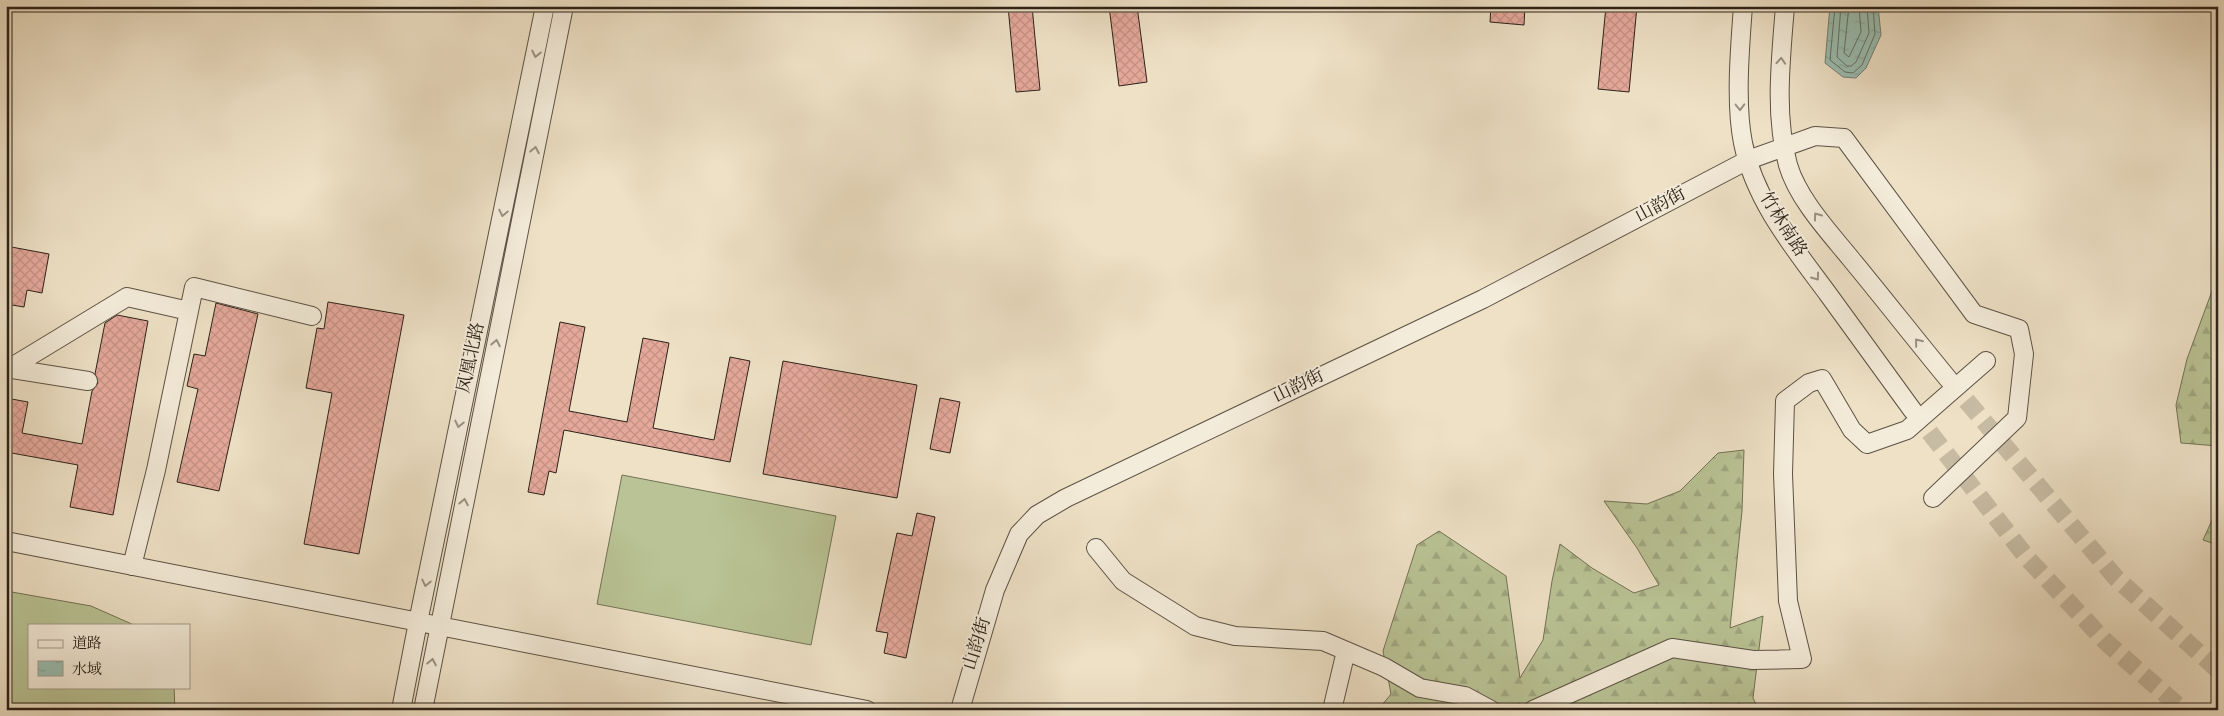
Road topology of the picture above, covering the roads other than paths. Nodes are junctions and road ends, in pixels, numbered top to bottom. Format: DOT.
graph roads {
  1 [pos="546,6"];
  2 [pos="564,6"];
  3 [pos="1743,6"];
  4 [pos="1785,6"];
  5 [pos="1785,147"];
  6 [pos="1748,160"];
  7 [pos="189,311"];
  8 [pos="312,316"];
  9 [pos="1986,361"];
  10 [pos="8,368"];
  11 [pos="1949,380"];
  12 [pos="88,381"];
  13 [pos="1913,410"];
  14 [pos="1933,498"];
  15 [pos="6,542"];
  16 [pos="1096,548"];
  17 [pos="132,566"];
  18 [pos="418,622"];
  19 [pos="438,626"];
  20 [pos="1346,651"];
  21 [pos="401,710"];
  22 [pos="423,710"];
  23 [pos="867,710"];
  24 [pos="960,710"];
  25 [pos="1332,710"];
  26 [pos="1491,710"];
  27 [pos="1532,710"];
  1 -- 18 [label="street, 凤凰北路, one-way"];
  19 -- 2 [label="street, 凤凰北路, one-way"];
  3 -- 6 [label="street, 竹林南路, one-way"];
  5 -- 4 [label="street, 竹林南路, one-way"];
  5 -- 6 [label="street, 山韵街"];
  11 -- 5 [label="street, 竹林南路, one-way"];
  5 -- 14 [label="street, 山韵街"];
  6 -- 13 [label="street, 竹林南路, one-way"];
  6 -- 24 [label="street, 山韵街"];
  7 -- 8 [label="street"];
  7 -- 10 [label="street"];
  7 -- 17 [label="street"];
  9 -- 27 [label="street"];
  10 -- 12 [label="street"];
  15 -- 17 [label="street"];
  16 -- 20 [label="street"];
  17 -- 18 [label="street"];
  18 -- 19 [label="street"];
  18 -- 21 [label="street, 凤凰北路"];
  22 -- 19 [label="street, 凤凰北路, one-way"];
  19 -- 23 [label="street"];
  20 -- 25 [label="street"];
  20 -- 26 [label="street"];
}
